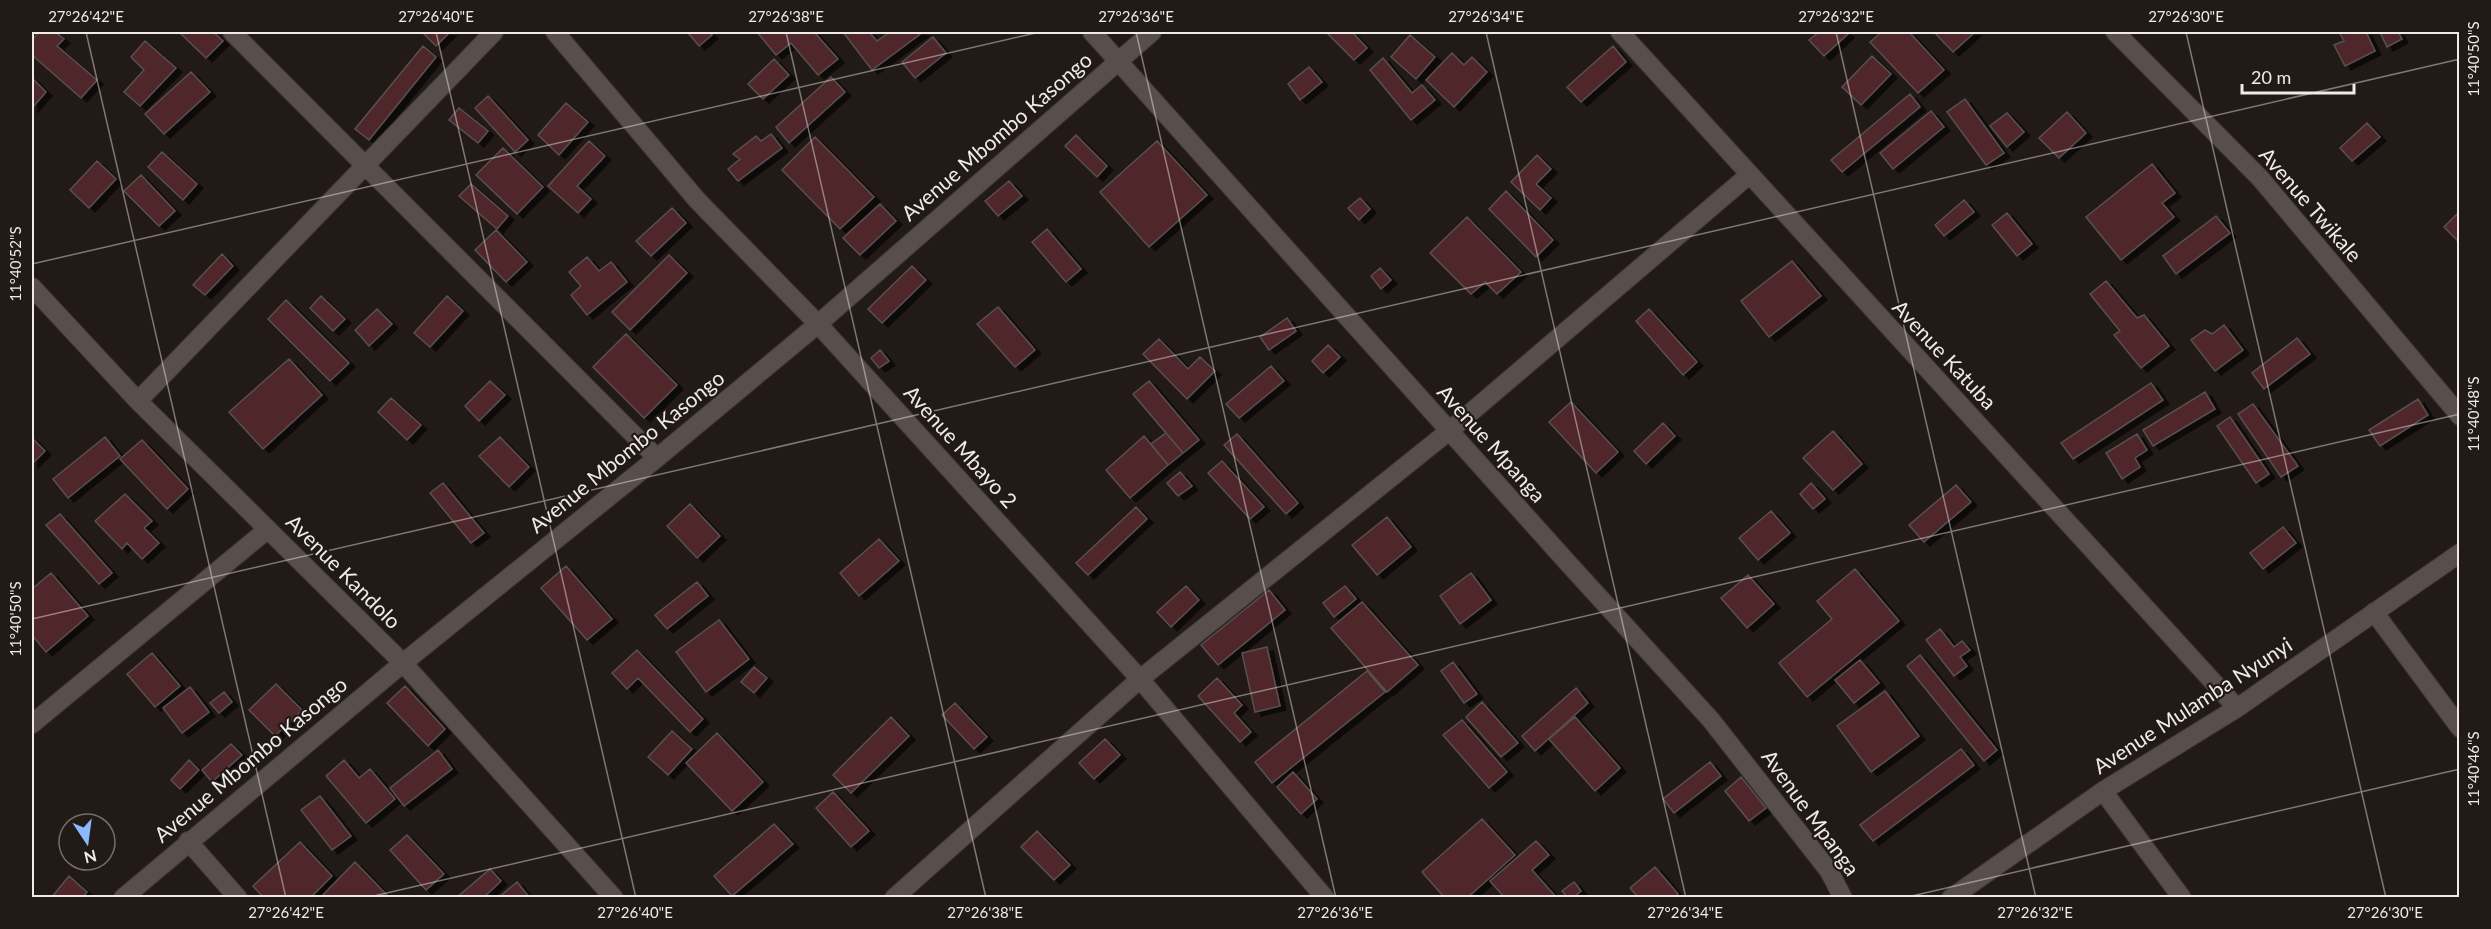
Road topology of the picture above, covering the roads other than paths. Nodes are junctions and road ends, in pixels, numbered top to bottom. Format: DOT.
graph roads {
  1 [pos="232,32"];
  2 [pos="494,32"];
  3 [pos="555,32"];
  4 [pos="1092,32"];
  5 [pos="1152,32"];
  6 [pos="1620,32"];
  7 [pos="2115,32"];
  8 [pos="1119,60"];
  9 [pos="364,167"];
  10 [pos="1749,175"];
  11 [pos="32,287"];
  12 [pos="818,324"];
  13 [pos="138,401"];
  14 [pos="2460,416"];
  15 [pos="1449,431"];
  16 [pos="657,458"];
  17 [pos="268,529"];
  18 [pos="2460,553"];
  19 [pos="2374,612"];
  20 [pos="403,663"];
  21 [pos="1140,679"];
  22 [pos="2237,708"];
  23 [pos="32,724"];
  24 [pos="2460,728"];
  25 [pos="2103,791"];
  26 [pos="188,841"];
  27 [pos="123,897"];
  28 [pos="238,897"];
  29 [pos="614,897"];
  30 [pos="894,897"];
  31 [pos="1325,897"];
  32 [pos="1843,897"];
  33 [pos="1951,897"];
  34 [pos="2182,897"];
  1 -- 9 [label="street"];
  2 -- 9 [label="street"];
  3 -- 12 [label="street, Avenue Mbayo 2"];
  4 -- 8 [label="street, Avenue Mpanga"];
  5 -- 8 [label="street, Avenue Mbombo Kasongo"];
  6 -- 10 [label="street, Avenue Katuba"];
  7 -- 14 [label="street, Avenue Twikale"];
  8 -- 12 [label="street, Avenue Mbombo Kasongo"];
  8 -- 15 [label="street, Avenue Mpanga"];
  9 -- 13 [label="street"];
  9 -- 16 [label="street"];
  10 -- 15 [label="street"];
  10 -- 22 [label="street, Avenue Katuba"];
  11 -- 13 [label="street, Avenue Kandolo"];
  12 -- 16 [label="street, Avenue Mbombo Kasongo"];
  12 -- 21 [label="street, Avenue Mbayo 2"];
  13 -- 17 [label="street, Avenue Kandolo"];
  15 -- 21 [label="street"];
  15 -- 32 [label="street, Avenue Mpanga"];
  16 -- 20 [label="street, Avenue Mbombo Kasongo"];
  17 -- 20 [label="street, Avenue Kandolo"];
  17 -- 23 [label="street"];
  18 -- 19 [label="street, Avenue Mulamba Nyunyi"];
  19 -- 22 [label="street, Avenue Mulamba Nyunyi"];
  19 -- 24 [label="street"];
  20 -- 26 [label="street, Avenue Mbombo Kasongo"];
  20 -- 29 [label="street, Avenue Kandolo"];
  21 -- 30 [label="street"];
  21 -- 31 [label="street, Avenue Mbayo 2"];
  22 -- 25 [label="street, Avenue Mulamba Nyunyi"];
  25 -- 33 [label="street, Avenue Mulamba Nyunyi"];
  25 -- 34 [label="street"];
  26 -- 27 [label="street, Avenue Mbombo Kasongo"];
  26 -- 28 [label="street"];
}
